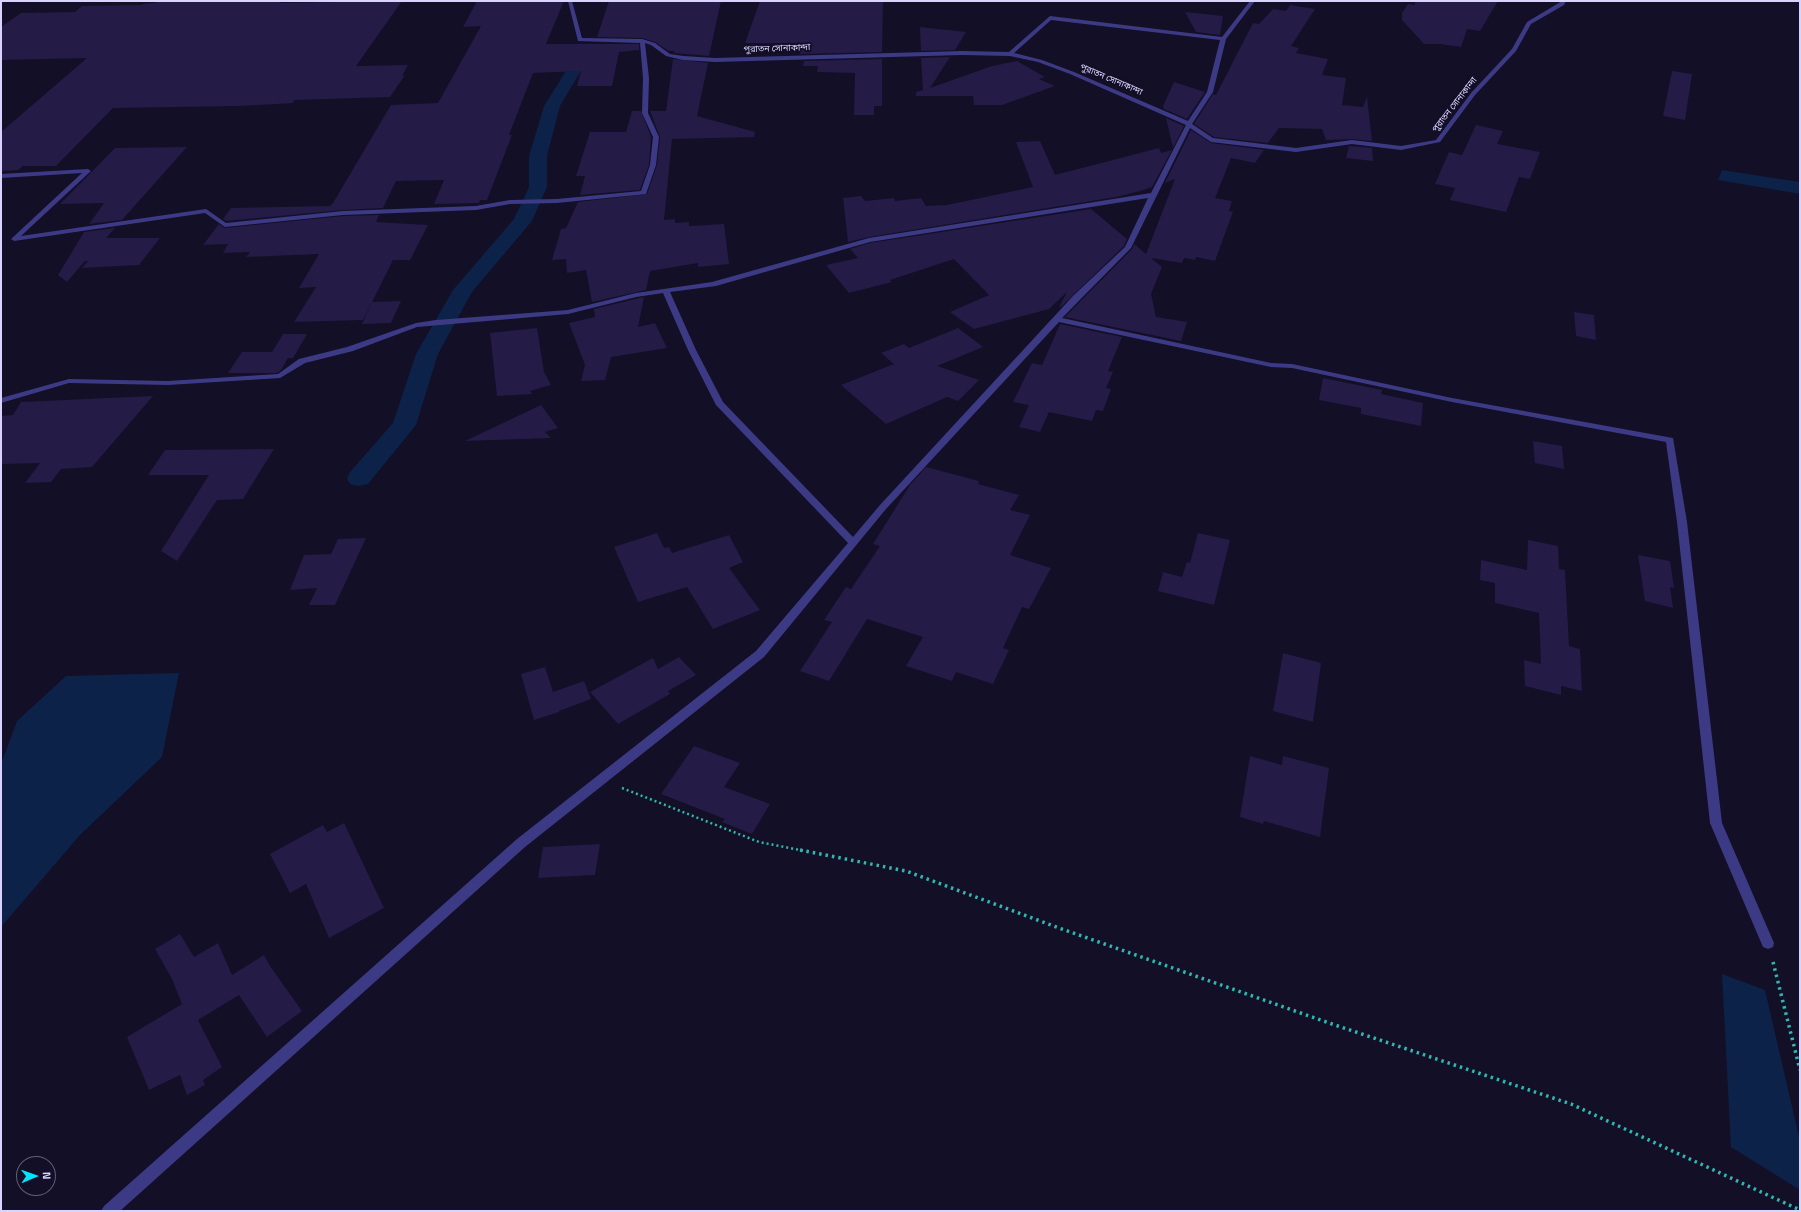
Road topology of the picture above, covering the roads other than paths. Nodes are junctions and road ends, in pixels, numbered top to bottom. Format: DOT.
graph roads {
  1 [pos="570,1"];
  2 [pos="1253,1"];
  3 [pos="1564,1"];
  4 [pos="1223,39"];
  5 [pos="642,41"];
  6 [pos="1010,54"];
  7 [pos="1190,124"];
  8 [pos="1,176"];
  9 [pos="1153,195"];
  10 [pos="666,291"];
  11 [pos="1057,319"];
  12 [pos="1,401"];
  13 [pos="853,544"];
  14 [pos="1768,943"];
  15 [pos="108,1211"];
  1 -- 5 [label="street, পুরাতন সোনাকান্দা"];
  2 -- 4 [label="street"];
  3 -- 7 [label="street, পুরাতন সোনাকান্দা"];
  4 -- 6 [label="street"];
  4 -- 7 [label="street"];
  5 -- 6 [label="street, পুরাতন সোনাকান্দা"];
  5 -- 8 [label="street"];
  6 -- 7 [label="street, পুরাতন সোনাকান্দা"];
  7 -- 9 [label="street"];
  9 -- 10 [label="street"];
  9 -- 11 [label="street"];
  10 -- 12 [label="street"];
  10 -- 13 [label="street"];
  11 -- 13 [label="street"];
  11 -- 14 [label="street"];
  13 -- 15 [label="street"];
}
